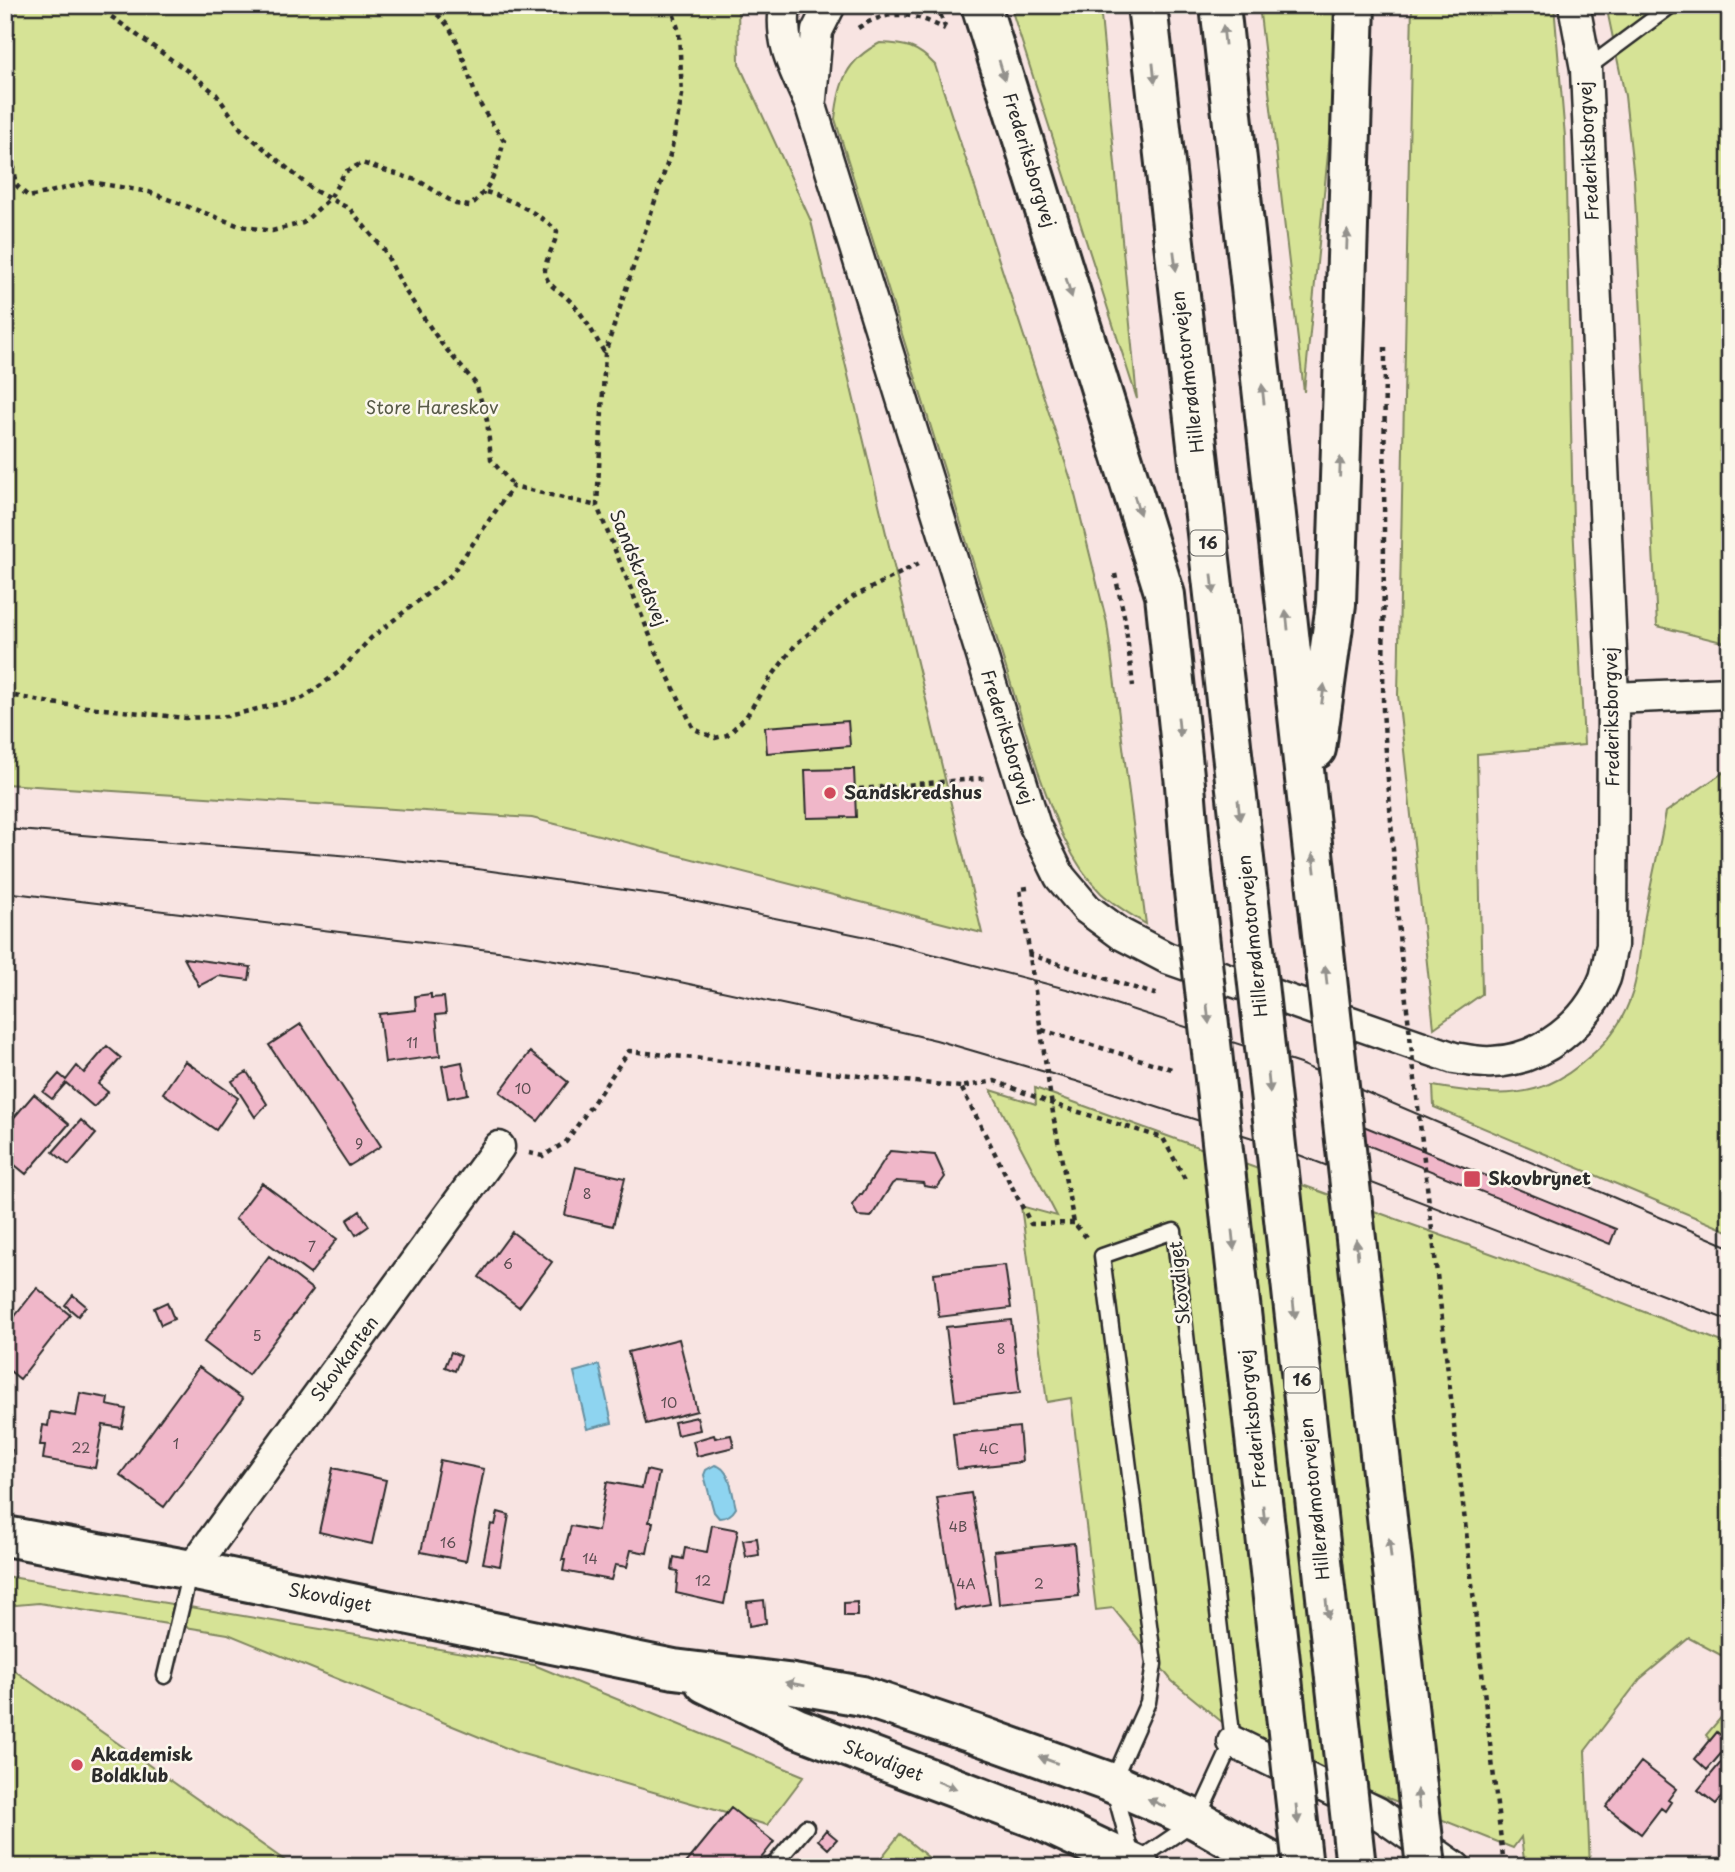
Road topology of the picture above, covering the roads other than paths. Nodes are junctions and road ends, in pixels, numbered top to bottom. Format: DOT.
graph roads {
  1 [pos="785,5"];
  2 [pos="830,5"];
  3 [pos="981,5"];
  4 [pos="1147,5"];
  5 [pos="1220,5"];
  6 [pos="1354,5"];
  7 [pos="1574,5"];
  8 [pos="1672,5"];
  9 [pos="1586,69"];
  10 [pos="811,106"];
  11 [pos="1730,693"];
  12 [pos="1613,698"];
  13 [pos="1308,810"];
  14 [pos="499,1147"];
  15 [pos="5,1536"];
  16 [pos="191,1570"];
  17 [pos="674,1669"];
  18 [pos="164,1676"];
  19 [pos="1233,1742"];
  20 [pos="1112,1783"];
  21 [pos="1197,1820"];
  22 [pos="806,1826"];
  23 [pos="1137,1865"];
  24 [pos="772,1867"];
  25 [pos="1280,1867"];
  26 [pos="1303,1867"];
  27 [pos="1356,1867"];
  28 [pos="1426,1867"];
  29 [pos="1455,1867"];
  1 -- 10 [label="street, Frederiksborgvej"];
  2 -- 10 [label="street, Frederiksborgvej"];
  3 -- 26 [label="main road, Frederiksborgvej, one-way, bridge"];
  4 -- 27 [label="main road, Hillerødmotorvejen / 16, one-way, bridge"];
  13 -- 5 [label="main road, one-way"];
  13 -- 6 [label="main road, one-way"];
  7 -- 9 [label="street, Frederiksborgvej"];
  8 -- 9 [label="lane"];
  9 -- 12 [label="street, Frederiksborgvej"];
  10 -- 12 [label="street, Frederiksborgvej"];
  11 -- 12 [label="street"];
  28 -- 13 [label="main road, one-way, bridge"];
  14 -- 16 [label="street, Skovkanten"];
  15 -- 16 [label="main road, Skovdiget"];
  16 -- 17 [label="main road, Skovdiget"];
  16 -- 18 [label="lane"];
  20 -- 17 [label="main road, Skovdiget, one-way"];
  17 -- 23 [label="main road, Skovdiget, one-way"];
  19 -- 20 [label="lane, Skovdiget"];
  19 -- 21 [label="lane"];
  19 -- 29 [label="street"];
  21 -- 20 [label="main road, one-way"];
  20 -- 23 [label="lane"];
  21 -- 23 [label="lane"];
  21 -- 25 [label="main road"];
  22 -- 24 [label="lane"];
}
